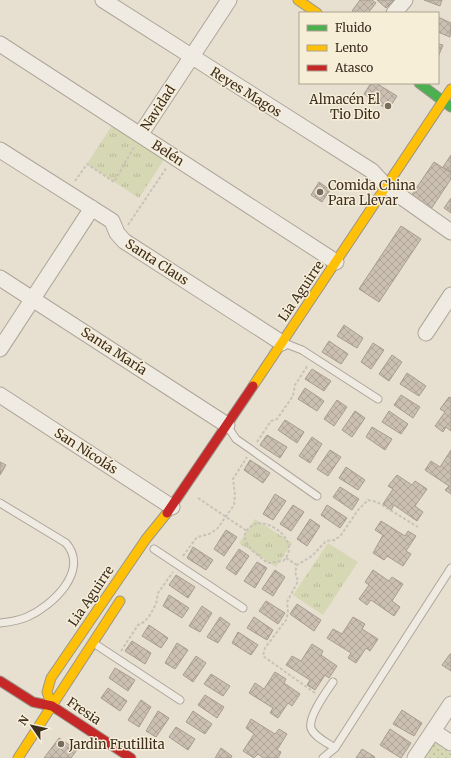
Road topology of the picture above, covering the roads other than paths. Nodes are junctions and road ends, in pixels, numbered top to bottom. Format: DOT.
graph roads {
  1 [pos="103,0"];
  2 [pos="229,0"];
  3 [pos="298,0"];
  4 [pos="405,0"];
  5 [pos="315,12"];
  6 [pos="395,12"];
  7 [pos="0,44"];
  8 [pos="191,57"];
  9 [pos="420,84"];
  10 [pos="451,89"];
  11 [pos="443,101"];
  12 [pos="451,107"];
  13 [pos="140,135"];
  14 [pos="0,150"];
  15 [pos="386,186"];
  16 [pos="92,208"];
  17 [pos="451,232"];
  18 [pos="336,262"];
  19 [pos="0,278"];
  20 [pos="451,295"];
  21 [pos="33,299"];
  22 [pos="426,333"];
  23 [pos="282,343"];
  24 [pos="0,349"];
  25 [pos="0,395"];
  26 [pos="378,399"];
  27 [pos="227,425"];
  28 [pos="317,496"];
  29 [pos="0,503"];
  30 [pos="172,507"];
  31 [pos="156,545"];
  32 [pos="451,568"];
  33 [pos="124,596"];
  34 [pos="243,608"];
  35 [pos="0,623"];
  36 [pos="84,630"];
  37 [pos="94,642"];
  38 [pos="0,681"];
  39 [pos="333,682"];
  40 [pos="180,700"];
  41 [pos="451,704"];
  42 [pos="52,706"];
  43 [pos="433,731"];
  44 [pos="451,743"];
  45 [pos="335,748"];
  46 [pos="18,758"];
  47 [pos="131,758"];
  48 [pos="323,758"];
  49 [pos="415,758"];
  1 -- 8 [label="street, Reyes Magos"];
  2 -- 8 [label="street, Navidad"];
  3 -- 5 [label="main road"];
  4 -- 6 [label="street"];
  7 -- 13 [label="street, Belén"];
  8 -- 13 [label="street, Navidad"];
  8 -- 15 [label="street, Reyes Magos"];
  9 -- 11 [label="main road"];
  10 -- 11 [label="main road, Lia Aguirre"];
  11 -- 12 [label="main road"];
  11 -- 15 [label="main road, Lia Aguirre"];
  13 -- 18 [label="street, Belén"];
  14 -- 16 [label="street, Santa Claus"];
  15 -- 17 [label="street, Reyes Magos"];
  15 -- 18 [label="main road, Lia Aguirre"];
  16 -- 21 [label="street"];
  16 -- 23 [label="street, Santa Claus"];
  18 -- 23 [label="main road, Lia Aguirre"];
  19 -- 21 [label="street, Santa María"];
  20 -- 22 [label="street"];
  21 -- 24 [label="street"];
  21 -- 27 [label="street, Santa María"];
  23 -- 26 [label="lane"];
  23 -- 27 [label="main road, Lia Aguirre"];
  25 -- 30 [label="street, San Nicolás"];
  27 -- 28 [label="lane"];
  27 -- 30 [label="main road, Lia Aguirre"];
  29 -- 35 [label="lane"];
  30 -- 31 [label="main road, Lia Aguirre"];
  30 -- 36 [label="main road, Lia Aguirre"];
  31 -- 34 [label="lane"];
  32 -- 45 [label="lane"];
  33 -- 37 [label="main road, Lia Aguirre"];
  36 -- 37 [label="lane"];
  36 -- 42 [label="main road, Lia Aguirre"];
  37 -- 40 [label="lane"];
  37 -- 42 [label="main road, Lia Aguirre"];
  38 -- 42 [label="main road, Fresia"];
  39 -- 45 [label="lane"];
  41 -- 43 [label="street"];
  42 -- 46 [label="main road, Lia Aguirre"];
  42 -- 47 [label="main road, Fresia"];
  43 -- 44 [label="street"];
  43 -- 49 [label="street"];
  45 -- 48 [label="lane"];
}
